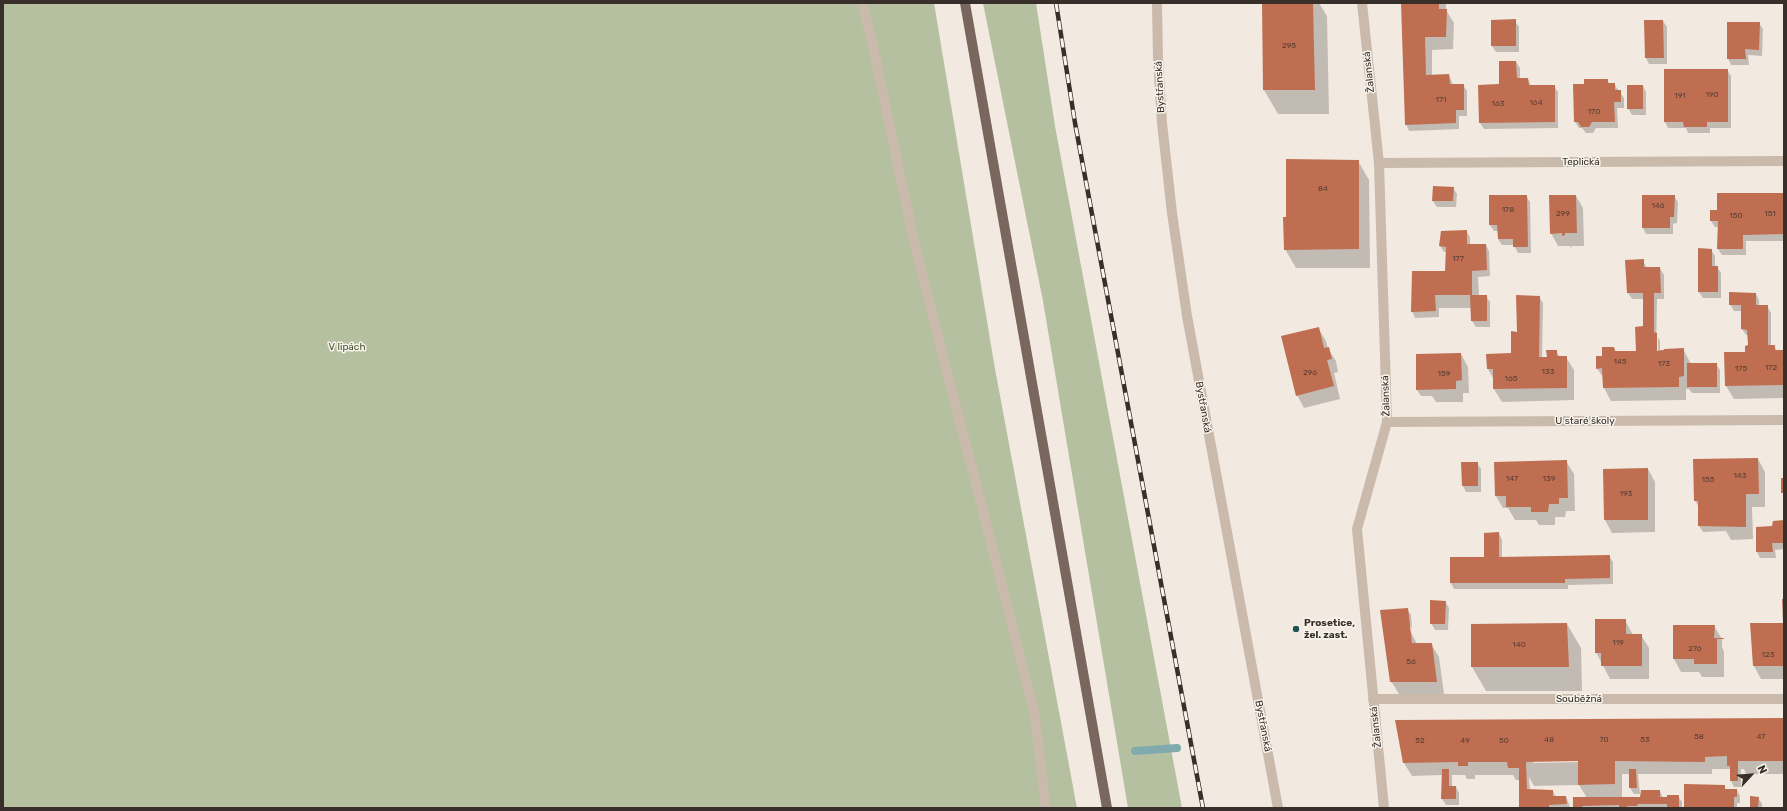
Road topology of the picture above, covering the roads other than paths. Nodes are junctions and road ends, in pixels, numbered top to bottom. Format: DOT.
graph roads {
  1 [pos="862,3"];
  2 [pos="965,3"];
  3 [pos="1157,3"];
  4 [pos="1362,3"];
  5 [pos="1784,161"];
  6 [pos="1379,163"];
  7 [pos="1784,420"];
  8 [pos="1387,422"];
  9 [pos="1373,699"];
  10 [pos="1784,699"];
  11 [pos="1046,808"];
  12 [pos="1107,808"];
  13 [pos="1278,808"];
  14 [pos="1384,808"];
  1 -- 11 [label="street"];
  2 -- 12 [label="main road"];
  3 -- 13 [label="street, Bystřanská"];
  4 -- 6 [label="street, Žalanská"];
  5 -- 6 [label="street, Teplická"];
  6 -- 8 [label="street, Žalanská"];
  7 -- 8 [label="street, U staré školy"];
  8 -- 9 [label="street, Žalanská"];
  9 -- 10 [label="street, Souběžná"];
  9 -- 14 [label="street, Žalanská"];
}
